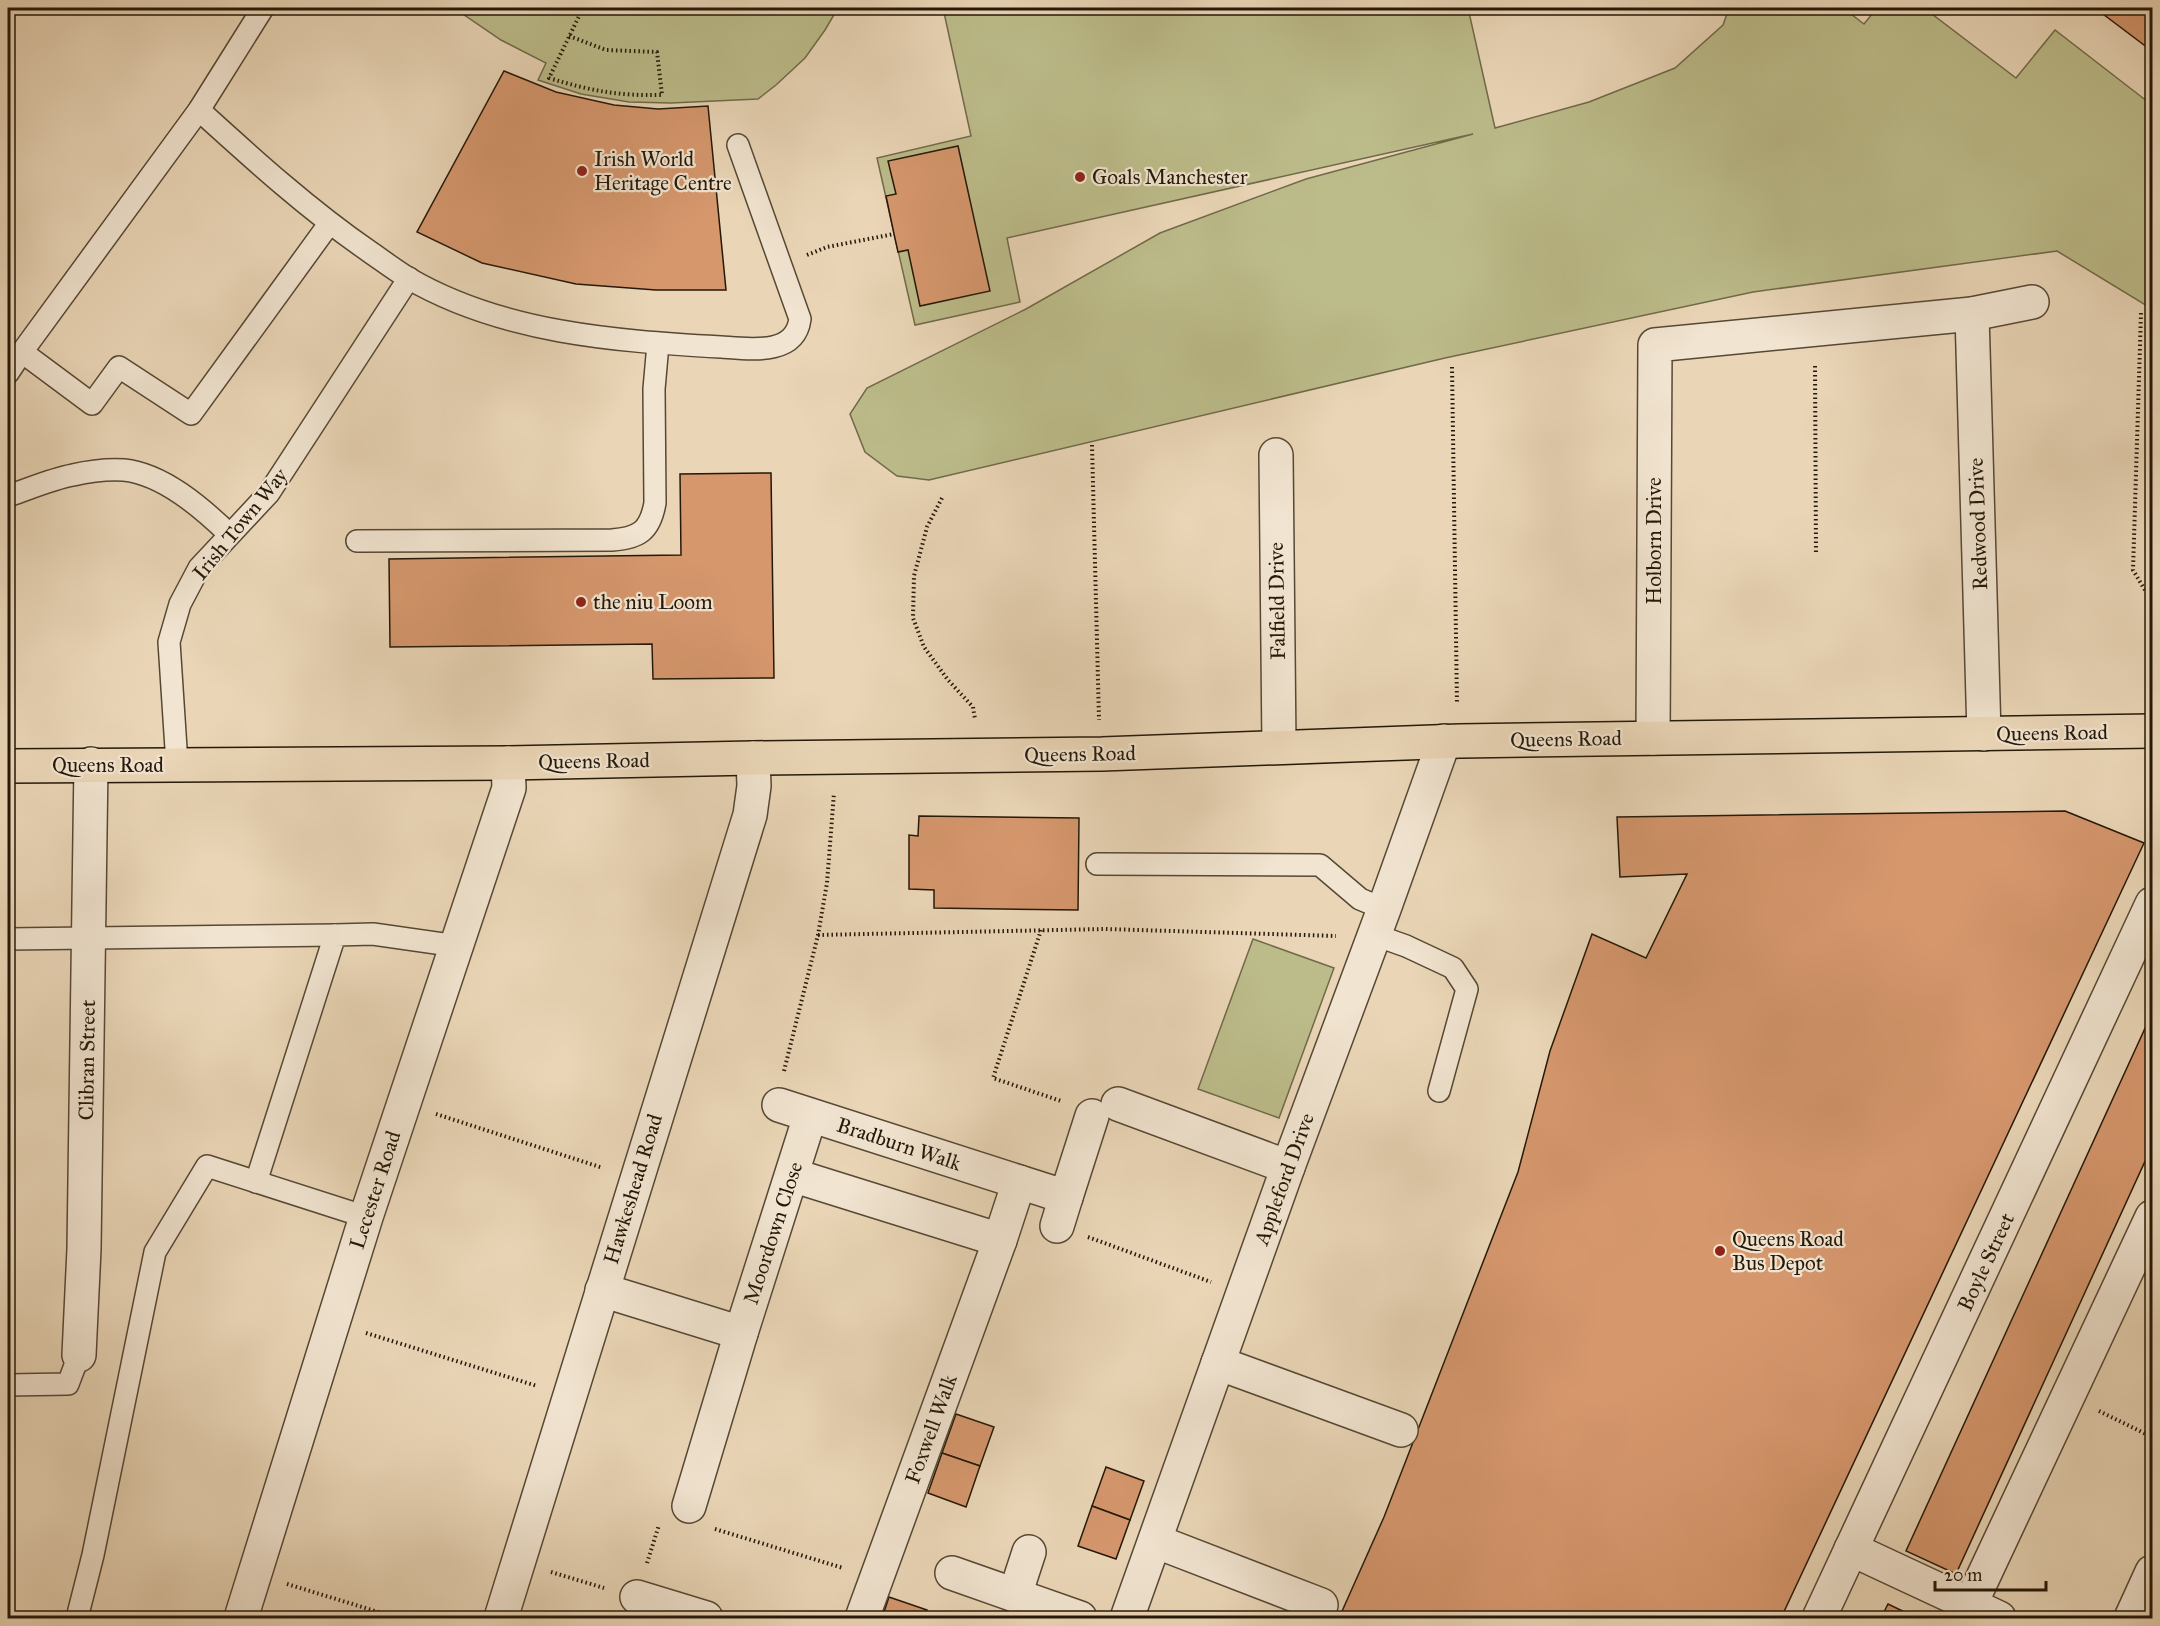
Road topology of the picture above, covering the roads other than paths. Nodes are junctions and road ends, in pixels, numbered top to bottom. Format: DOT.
graph roads {
  1 [pos="263,8"];
  2 [pos="199,110"];
  3 [pos="738,145"];
  4 [pos="329,224"];
  5 [pos="408,278"];
  6 [pos="2032,302"];
  7 [pos="1972,314"];
  8 [pos="658,344"];
  9 [pos="22,352"];
  10 [pos="8,373"];
  11 [pos="1276,455"];
  12 [pos="8,496"];
  13 [pos="229,534"];
  14 [pos="357,541"];
  15 [pos="2152,731"];
  16 [pos="1984,734"];
  17 [pos="1653,738"];
  18 [pos="1444,741"];
  19 [pos="1279,747"];
  20 [pos="753,758"];
  21 [pos="508,763"];
  22 [pos="91,764"];
  23 [pos="177,764"];
  24 [pos="8,766"];
  25 [pos="1097,864"];
  26 [pos="2149,923"];
  27 [pos="1377,929"];
  28 [pos="335,934"];
  29 [pos="88,938"];
  30 [pos="8,939"];
  31 [pos="457,946"];
  32 [pos="1439,1091"];
  33 [pos="779,1105"];
  34 [pos="805,1132"];
  35 [pos="1288,1167"];
  36 [pos="792,1175"];
  37 [pos="256,1182"];
  38 [pos="1019,1182"];
  39 [pos="366,1217"];
  40 [pos="2152,1217"];
  41 [pos="995,1238"];
  42 [pos="602,1290"];
  43 [pos="741,1333"];
  44 [pos="79,1355"];
  45 [pos="1218,1363"];
  46 [pos="8,1386"];
  47 [pos="1401,1430"];
  48 [pos="698,1516"];
  49 [pos="1155,1541"];
  50 [pos="1851,1549"];
  51 [pos="1029,1552"];
  52 [pos="2152,1572"];
  53 [pos="952,1573"];
  54 [pos="1015,1595"];
  55 [pos="637,1597"];
  56 [pos="1321,1605"];
  57 [pos="1970,1605"];
  58 [pos="77,1618"];
  59 [pos="241,1618"];
  60 [pos="501,1618"];
  61 [pos="706,1618"];
  62 [pos="862,1618"];
  63 [pos="1080,1618"];
  64 [pos="1127,1618"];
  65 [pos="1819,1618"];
  66 [pos="1999,1618"];
  67 [pos="2131,1618"];
  1 -- 2 [label="lane"];
  2 -- 4 [label="lane"];
  2 -- 9 [label="lane"];
  3 -- 8 [label="lane"];
  4 -- 5 [label="lane"];
  4 -- 9 [label="lane"];
  5 -- 8 [label="lane"];
  5 -- 13 [label="lane, Irish Town Way"];
  6 -- 7 [label="street"];
  7 -- 16 [label="street, Redwood Drive"];
  7 -- 17 [label="street, Holborn Drive"];
  8 -- 14 [label="lane"];
  9 -- 10 [label="lane"];
  11 -- 19 [label="street, Falfield Drive"];
  12 -- 13 [label="lane"];
  13 -- 23 [label="lane, Irish Town Way"];
  15 -- 16 [label="highway, Queens Road"];
  16 -- 17 [label="highway, Queens Road"];
  17 -- 18 [label="highway, Queens Road"];
  18 -- 19 [label="highway, Queens Road"];
  18 -- 27 [label="street, Appleford Drive"];
  19 -- 20 [label="highway, Queens Road"];
  20 -- 21 [label="highway, Queens Road"];
  20 -- 42 [label="street, Hawkeshead Road"];
  21 -- 23 [label="highway, Queens Road"];
  21 -- 31 [label="street, Lecester Road"];
  22 -- 23 [label="highway, Queens Road"];
  22 -- 24 [label="highway, Queens Road"];
  22 -- 29 [label="street, Clibran Street"];
  25 -- 27 [label="lane"];
  26 -- 50 [label="street, Boyle Street"];
  27 -- 32 [label="lane"];
  27 -- 35 [label="street, Appleford Drive"];
  28 -- 29 [label="lane"];
  28 -- 31 [label="lane"];
  28 -- 37 [label="lane"];
  29 -- 30 [label="lane"];
  29 -- 44 [label="street, Clibran Street"];
  31 -- 39 [label="street, Lecester Road"];
  33 -- 38 [label="street, Bradburn Walk"];
  34 -- 36 [label="street, Moordown Close"];
  35 -- 38 [label="street"];
  35 -- 45 [label="street, Appleford Drive"];
  36 -- 41 [label="street"];
  36 -- 43 [label="street, Moordown Close"];
  37 -- 39 [label="lane"];
  37 -- 58 [label="lane"];
  38 -- 41 [label="street, Foxwell Walk"];
  39 -- 59 [label="street, Lecester Road"];
  40 -- 57 [label="street"];
  41 -- 62 [label="street, Foxwell Walk"];
  42 -- 43 [label="street, Moordown Close"];
  42 -- 60 [label="street, Hawkeshead Road"];
  43 -- 48 [label="street, Moordown Close"];
  44 -- 46 [label="lane"];
  45 -- 47 [label="street"];
  45 -- 49 [label="street, Appleford Drive"];
  49 -- 56 [label="street"];
  49 -- 64 [label="street, Appleford Drive"];
  50 -- 57 [label="street"];
  50 -- 65 [label="street, Boyle Street"];
  51 -- 54 [label="street"];
  52 -- 67 [label="street"];
  53 -- 54 [label="street"];
  54 -- 63 [label="street"];
  55 -- 61 [label="street"];
  57 -- 66 [label="street"];
}
